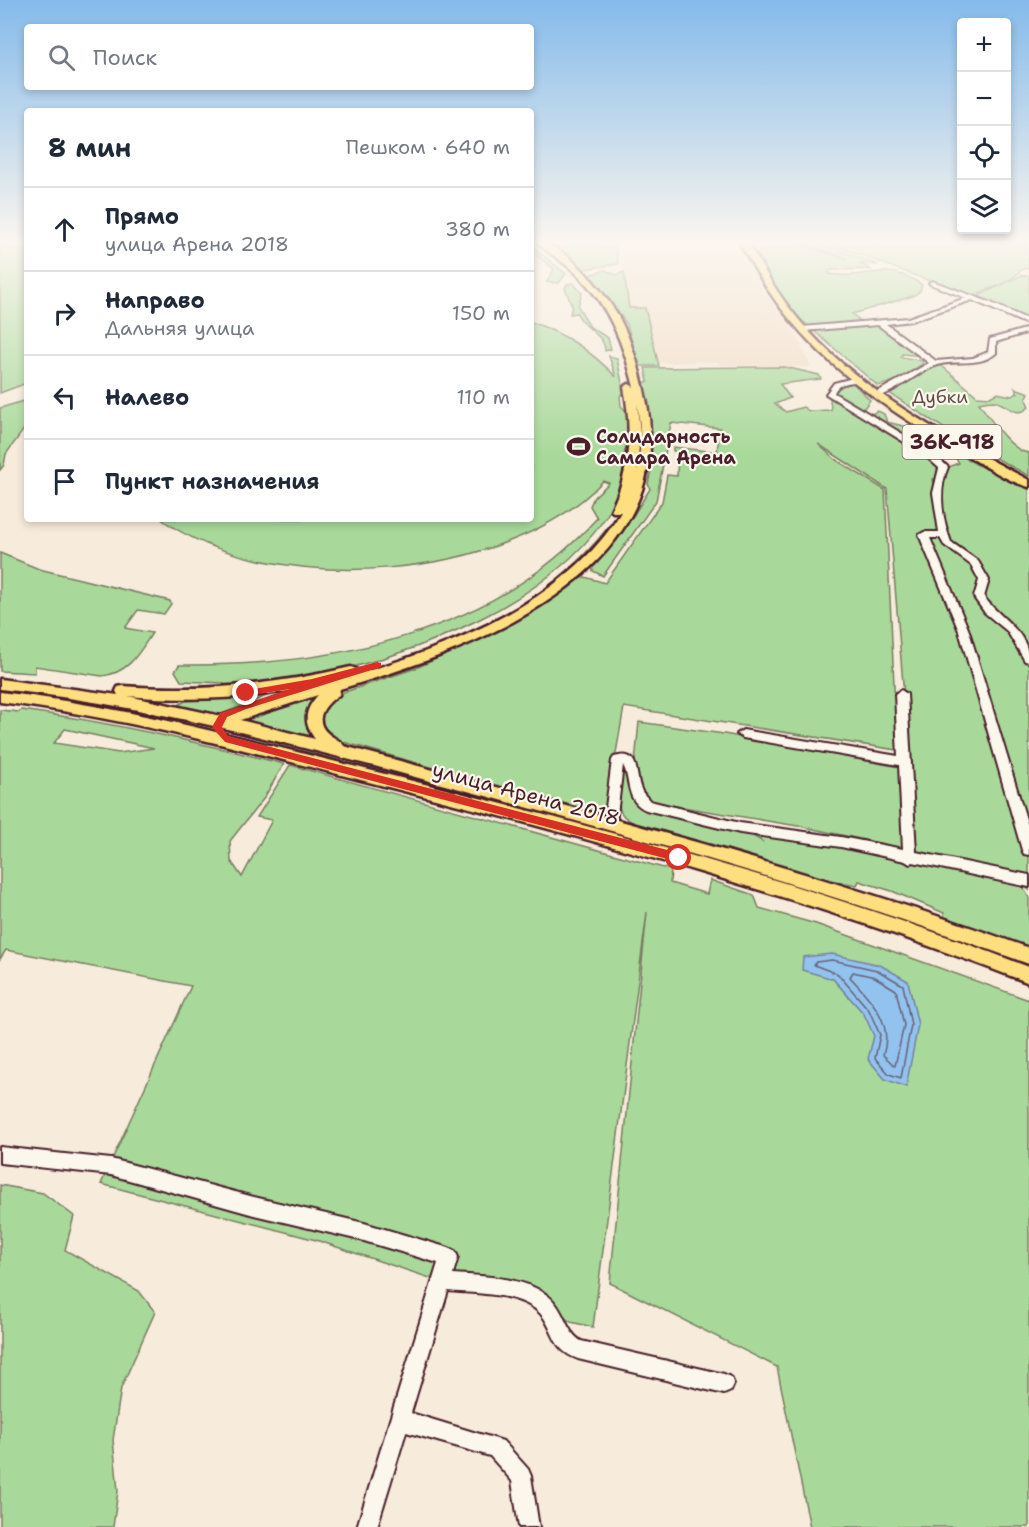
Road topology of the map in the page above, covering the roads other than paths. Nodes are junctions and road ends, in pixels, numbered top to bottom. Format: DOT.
graph roads {
  1 [pos="608,314"];
  2 [pos="790,314"];
  3 [pos="925,314"];
  4 [pos="1009,314"];
  5 [pos="880,323"];
  6 [pos="1029,323"];
  7 [pos="802,329"];
  8 [pos="1029,330"];
  9 [pos="935,364"];
  10 [pos="857,379"];
  11 [pos="878,394"];
  12 [pos="1029,484"];
  13 [pos="623,509"];
  14 [pos="944,535"];
  15 [pos="424,658"];
  16 [pos="1029,658"];
  17 [pos="377,665"];
  18 [pos="0,679"];
  19 [pos="0,684"];
  20 [pos="901,694"];
  21 [pos="0,697"];
  22 [pos="219,721"];
  23 [pos="190,729"];
  24 [pos="743,734"];
  25 [pos="225,739"];
  26 [pos="367,758"];
  27 [pos="906,762"];
  28 [pos="610,823"];
  29 [pos="1029,850"];
  30 [pos="910,858"];
  31 [pos="1026,884"];
  32 [pos="1029,956"];
  33 [pos="1029,975"];
  34 [pos="0,1155"];
  35 [pos="442,1282"];
  36 [pos="724,1384"];
  37 [pos="400,1420"];
  38 [pos="367,1527"];
  39 [pos="529,1527"];
  1 -- 13 [label="main road"];
  2 -- 7 [label="main road, 36К-918"];
  3 -- 5 [label="street"];
  4 -- 6 [label="street"];
  5 -- 7 [label="street"];
  5 -- 9 [label="street"];
  7 -- 10 [label="main road, 36К-918"];
  8 -- 9 [label="street"];
  9 -- 11 [label="street"];
  10 -- 11 [label="main road, 36К-918"];
  10 -- 14 [label="street"];
  11 -- 12 [label="main road, 36К-918"];
  13 -- 15 [label="main road"];
  13 -- 17 [label="main road"];
  14 -- 16 [label="street"];
  14 -- 29 [label="street"];
  15 -- 22 [label="main road"];
  15 -- 26 [label="main road"];
  17 -- 18 [label="main road"];
  17 -- 22 [label="main road"];
  19 -- 22 [label="main road, улица Арена 2018"];
  20 -- 27 [label="street"];
  21 -- 23 [label="main road, улица Арена 2018"];
  22 -- 23 [label="main road"];
  22 -- 25 [label="main road"];
  22 -- 26 [label="main road, улица Арена 2018"];
  23 -- 25 [label="main road, улица Арена 2018"];
  24 -- 27 [label="street"];
  25 -- 33 [label="main road, улица Арена 2018"];
  26 -- 28 [label="main road, улица Арена 2018"];
  27 -- 30 [label="street"];
  28 -- 30 [label="street"];
  28 -- 32 [label="main road, улица Арена 2018"];
  30 -- 31 [label="street"];
  34 -- 35 [label="street"];
  35 -- 36 [label="street"];
  35 -- 37 [label="street"];
  37 -- 38 [label="street"];
  37 -- 39 [label="street"];
}
